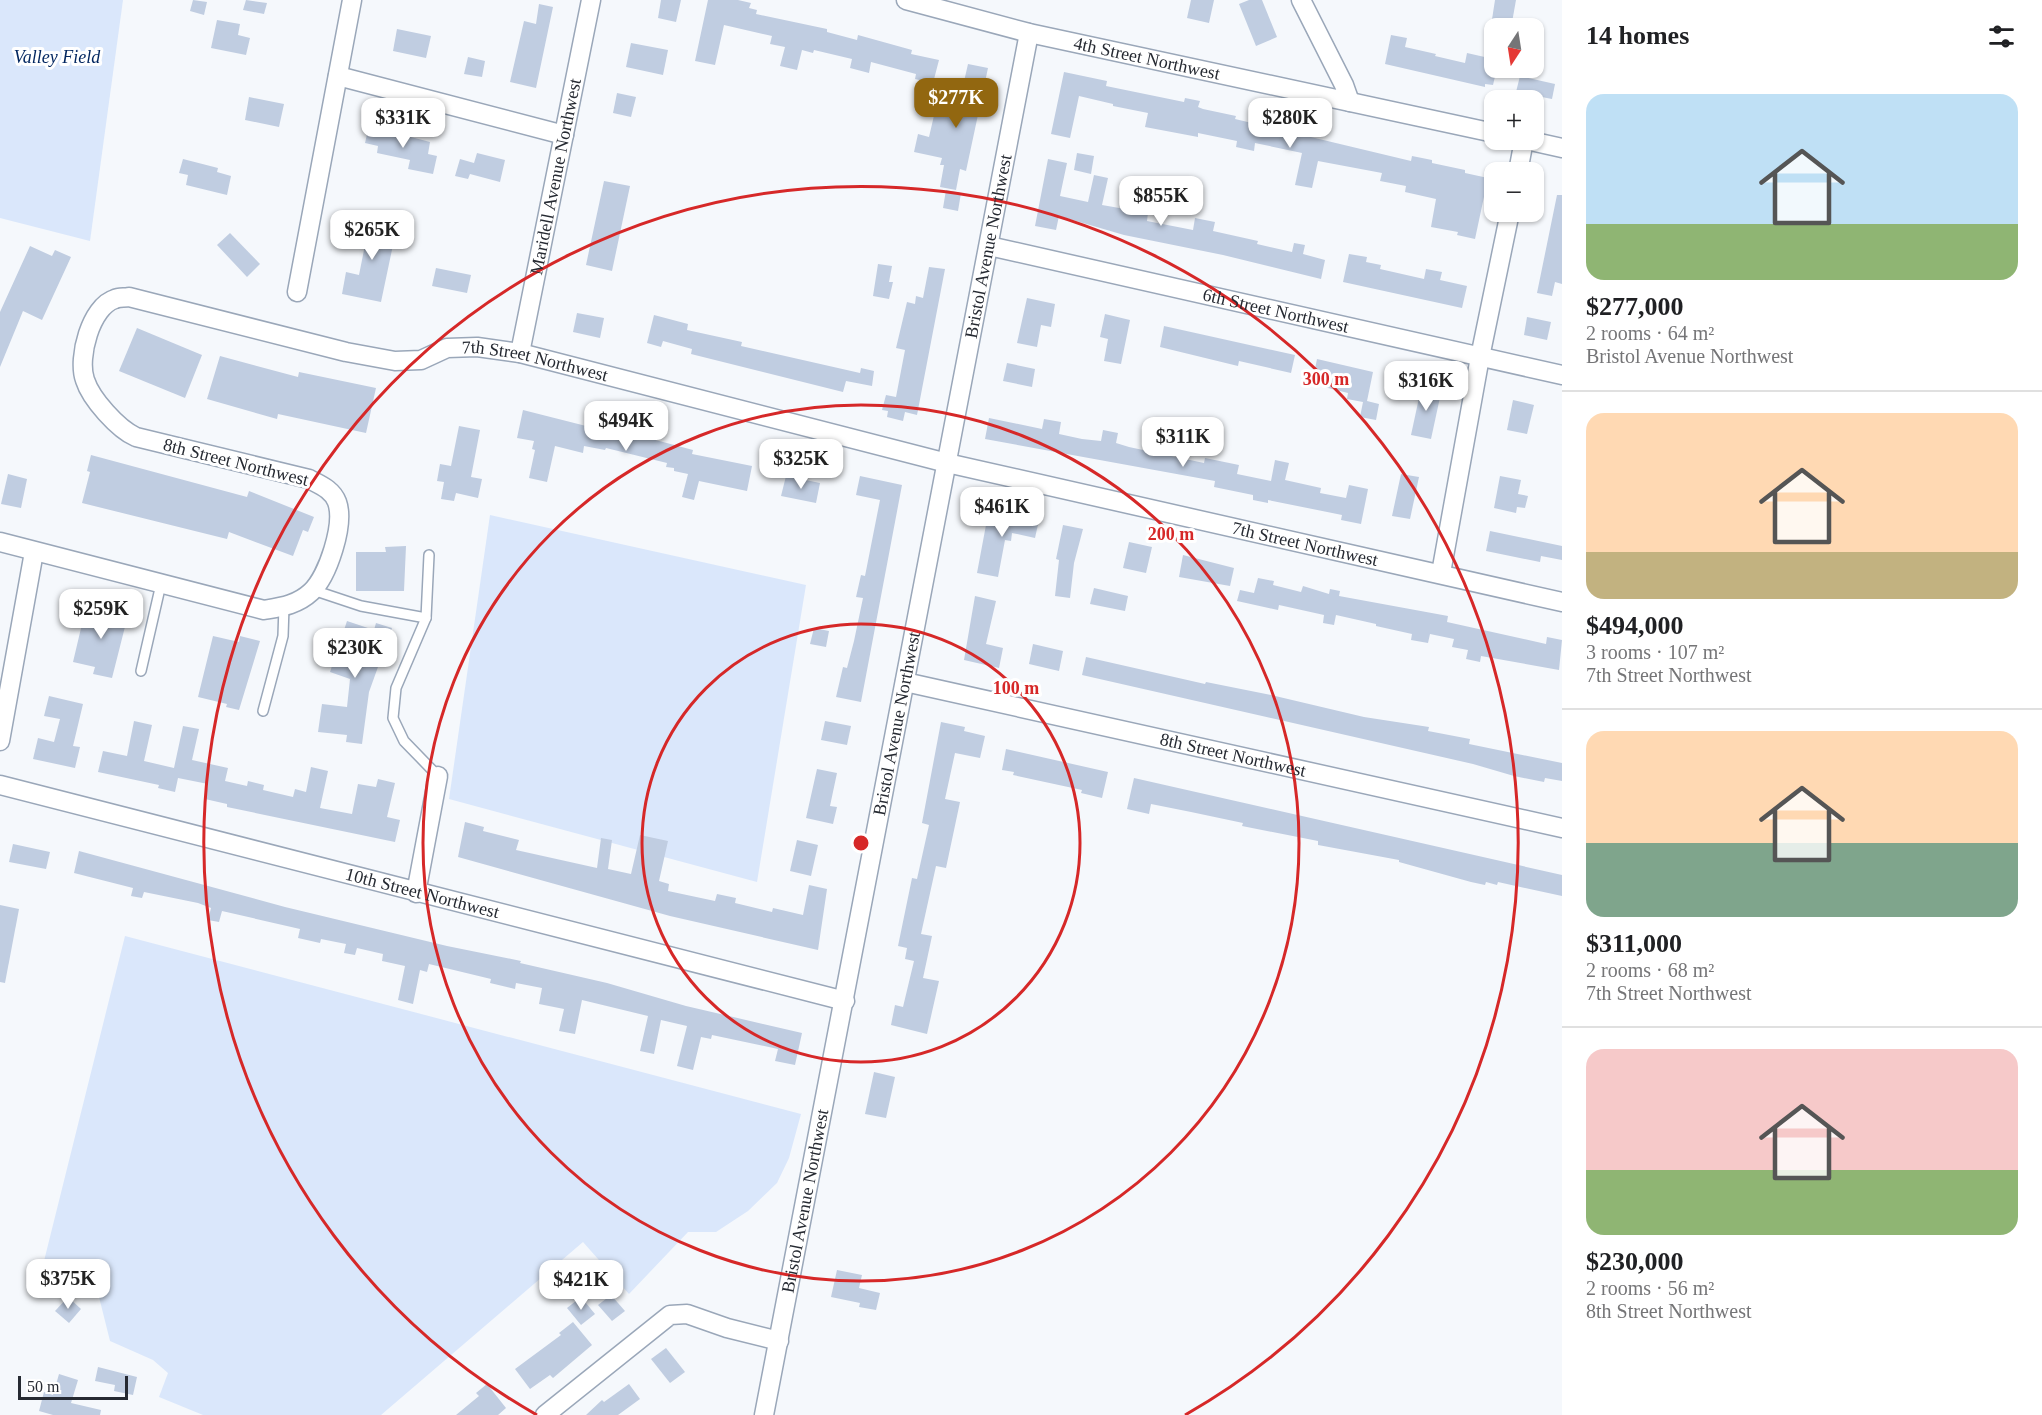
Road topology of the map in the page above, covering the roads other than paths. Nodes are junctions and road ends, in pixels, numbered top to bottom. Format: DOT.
graph roads {
  1 [pos="352,0"];
  2 [pos="591,0"];
  3 [pos="906,0"];
  4 [pos="1301,0"];
  5 [pos="1029,33"];
  6 [pos="338,76"];
  7 [pos="1350,102"];
  8 [pos="1484,130"];
  9 [pos="564,135"];
  10 [pos="1544,144"];
  11 [pos="1562,148"];
  12 [pos="1508,222"];
  13 [pos="989,246"];
  14 [pos="297,292"];
  15 [pos="104,307"];
  16 [pos="520,353"];
  17 [pos="1480,357"];
  18 [pos="1562,375"];
  19 [pos="947,463"];
  20 [pos="0,542"];
  21 [pos="34,552"];
  22 [pos="429,555"];
  23 [pos="1441,573"];
  24 [pos="161,584"];
  25 [pos="313,590"];
  26 [pos="1562,602"];
  27 [pos="284,606"];
  28 [pos="426,618"];
  29 [pos="141,671"];
  30 [pos="905,682"];
  31 [pos="263,711"];
  32 [pos="0,741"];
  33 [pos="438,776"];
  34 [pos="0,785"];
  35 [pos="1562,828"];
  36 [pos="416,893"];
  37 [pos="845,1001"];
  38 [pos="779,1341"];
  39 [pos="545,1415"];
  40 [pos="764,1415"];
  1 -- 6 [label="street"];
  2 -- 9 [label="street, Maridell Avenue Northwest"];
  3 -- 5 [label="street, 4th Street Northwest"];
  4 -- 7 [label="street"];
  5 -- 7 [label="street, 4th Street Northwest"];
  5 -- 13 [label="street, Bristol Avenue Northwest"];
  6 -- 9 [label="street"];
  6 -- 14 [label="street"];
  7 -- 8 [label="street, 4th Street Northwest"];
  9 -- 16 [label="street, Maridell Avenue Northwest"];
  10 -- 11 [label="street"];
  12 -- 17 [label="street"];
  13 -- 17 [label="street, 6th Street Northwest"];
  13 -- 19 [label="street, Bristol Avenue Northwest"];
  15 -- 16 [label="street, 7th Street Northwest"];
  15 -- 25 [label="street, 8th Street Northwest"];
  16 -- 19 [label="street, 7th Street Northwest"];
  17 -- 18 [label="street, 6th Street Northwest"];
  17 -- 23 [label="street"];
  19 -- 23 [label="street, 7th Street Northwest"];
  19 -- 30 [label="street, Bristol Avenue Northwest"];
  20 -- 21 [label="street"];
  21 -- 24 [label="street"];
  21 -- 32 [label="street"];
  22 -- 28 [label="lane"];
  23 -- 26 [label="street, 7th Street Northwest"];
  24 -- 27 [label="street, 8th Street Northwest"];
  24 -- 29 [label="lane"];
  25 -- 27 [label="street, 8th Street Northwest"];
  25 -- 28 [label="lane"];
  27 -- 31 [label="lane"];
  28 -- 33 [label="lane"];
  30 -- 35 [label="street, 8th Street Northwest"];
  30 -- 37 [label="street, Bristol Avenue Northwest"];
  33 -- 36 [label="street"];
  34 -- 36 [label="street, 10th Street Northwest"];
  36 -- 37 [label="street, 10th Street Northwest"];
  37 -- 38 [label="street, Bristol Avenue Northwest"];
  38 -- 39 [label="street"];
  38 -- 40 [label="street, Bristol Avenue Northwest"];
}
